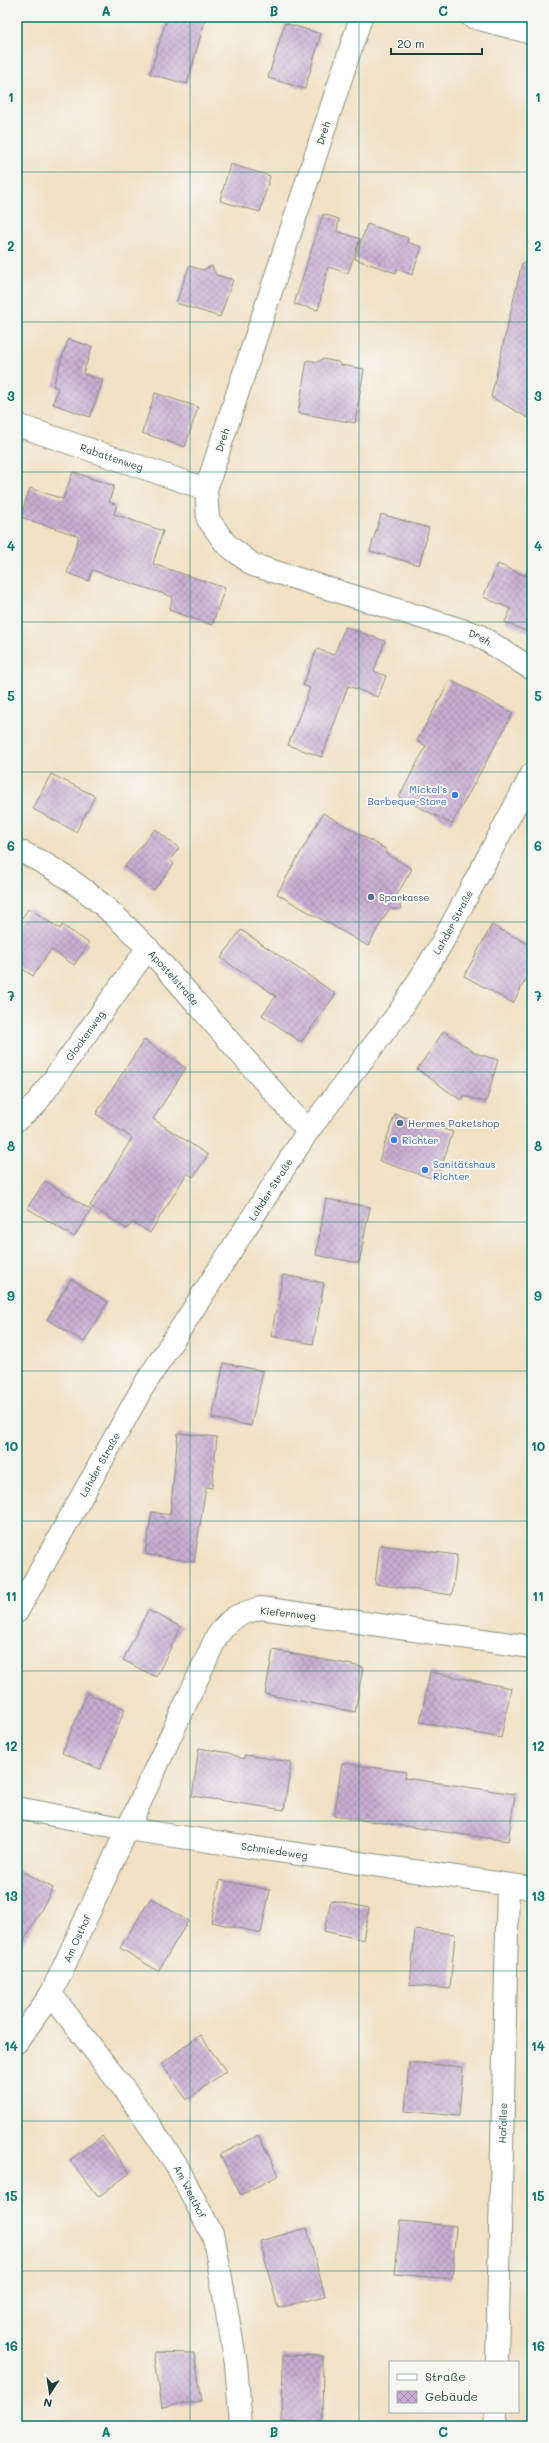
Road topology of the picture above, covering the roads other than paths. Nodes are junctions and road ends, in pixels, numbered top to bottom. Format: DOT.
graph roads {
  1 [pos="361,17"];
  2 [pos="472,17"];
  3 [pos="532,33"];
  4 [pos="17,425"];
  5 [pos="206,489"];
  6 [pos="532,669"];
  7 [pos="532,774"];
  8 [pos="17,850"];
  9 [pos="148,948"];
  10 [pos="17,1120"];
  11 [pos="308,1131"];
  12 [pos="17,1612"];
  13 [pos="532,1647"];
  14 [pos="17,1808"];
  15 [pos="127,1829"];
  16 [pos="508,1885"];
  17 [pos="532,1888"];
  18 [pos="51,1994"];
  19 [pos="17,2042"];
  20 [pos="497,2361"];
  21 [pos="496,2413"];
  22 [pos="241,2426"];
  23 [pos="495,2426"];
  1 -- 5 [label="street, Dreh"];
  2 -- 3 [label="street"];
  4 -- 5 [label="street, Rabattenweg"];
  5 -- 6 [label="street, Dreh"];
  7 -- 11 [label="street, Lahder Straße"];
  8 -- 9 [label="street, Apostelstraße"];
  9 -- 10 [label="street, Glockenweg"];
  9 -- 11 [label="street, Apostelstraße"];
  11 -- 12 [label="street, Lahder Straße"];
  13 -- 15 [label="street, Kiefernweg"];
  14 -- 15 [label="street, Schmiedeweg"];
  15 -- 16 [label="street, Schmiedeweg"];
  15 -- 18 [label="street, Am Osthof"];
  16 -- 17 [label="street, Schmiedeweg"];
  16 -- 20 [label="street, Hofallee"];
  18 -- 19 [label="street, Am Osthof"];
  18 -- 22 [label="street, Am Westhof"];
  21 -- 23 [label="street"];
}
